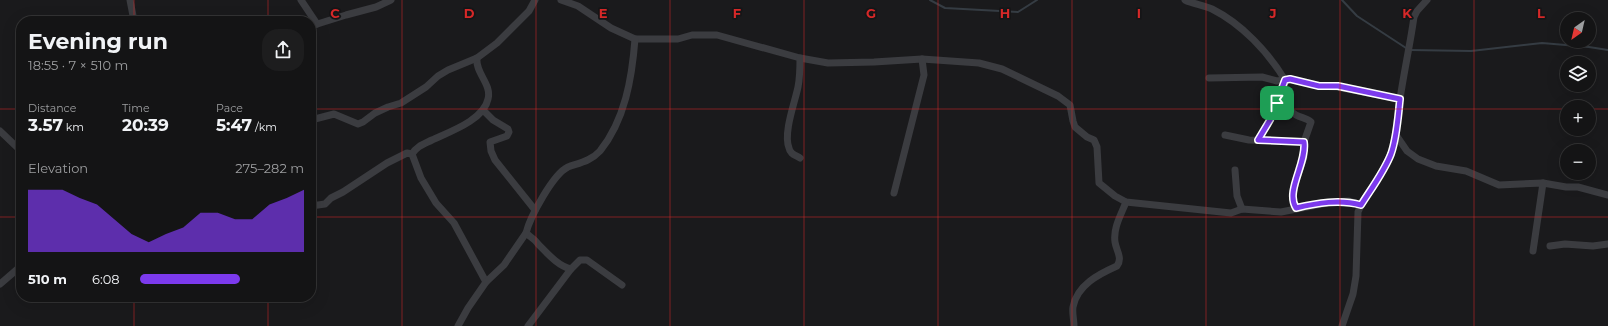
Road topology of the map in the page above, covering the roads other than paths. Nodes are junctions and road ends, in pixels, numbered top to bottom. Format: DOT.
graph roads {
  1 [pos="130,0"];
  2 [pos="301,0"];
  3 [pos="390,0"];
  4 [pos="535,0"];
  5 [pos="561,0"];
  6 [pos="1185,0"];
  7 [pos="1427,0"];
  8 [pos="133,16"];
  9 [pos="309,16"];
  10 [pos="316,24"];
  11 [pos="635,39"];
  12 [pos="477,58"];
  13 [pos="800,58"];
  14 [pos="922,59"];
  15 [pos="1208,78"];
  16 [pos="1284,83"];
  17 [pos="1400,99"];
  18 [pos="483,110"];
  19 [pos="316,117"];
  20 [pos="0,131"];
  21 [pos="1225,135"];
  22 [pos="1396,135"];
  23 [pos="1258,140"];
  24 [pos="1304,142"];
  25 [pos="16,146"];
  26 [pos="412,154"];
  27 [pos="800,158"];
  28 [pos="1235,170"];
  29 [pos="1544,182"];
  30 [pos="894,193"];
  31 [pos="1608,195"];
  32 [pos="1126,202"];
  33 [pos="316,205"];
  34 [pos="1361,205"];
  35 [pos="1296,208"];
  36 [pos="1242,209"];
  37 [pos="535,210"];
  38 [pos="526,233"];
  39 [pos="1608,244"];
  40 [pos="1550,246"];
  41 [pos="1533,251"];
  42 [pos="571,269"];
  43 [pos="16,270"];
  44 [pos="486,282"];
  45 [pos="0,284"];
  46 [pos="622,285"];
  47 [pos="458,326"];
  48 [pos="528,326"];
  49 [pos="1074,326"];
  50 [pos="1342,326"];
  1 -- 8 [label="street"];
  2 -- 9 [label="street"];
  3 -- 10 [label="street"];
  4 -- 12 [label="street"];
  5 -- 11 [label="street"];
  6 -- 16 [label="street"];
  7 -- 17 [label="street"];
  11 -- 13 [label="street"];
  11 -- 37 [label="street"];
  12 -- 18 [label="street"];
  12 -- 19 [label="street"];
  13 -- 14 [label="street"];
  13 -- 27 [label="street"];
  14 -- 30 [label="street"];
  14 -- 32 [label="street"];
  15 -- 16 [label="street"];
  16 -- 17 [label="street"];
  16 -- 23 [label="street"];
  16 -- 24 [label="street"];
  17 -- 22 [label="street"];
  18 -- 26 [label="street"];
  18 -- 37 [label="street"];
  20 -- 25 [label="street"];
  21 -- 23 [label="street"];
  22 -- 29 [label="street"];
  22 -- 34 [label="street"];
  23 -- 24 [label="street"];
  24 -- 35 [label="street"];
  26 -- 33 [label="street"];
  26 -- 44 [label="street"];
  28 -- 36 [label="street"];
  29 -- 31 [label="street"];
  29 -- 41 [label="street"];
  32 -- 36 [label="street"];
  32 -- 49 [label="street"];
  34 -- 35 [label="street"];
  34 -- 50 [label="street"];
  35 -- 36 [label="street"];
  37 -- 38 [label="street"];
  38 -- 42 [label="street"];
  38 -- 44 [label="street"];
  39 -- 40 [label="street"];
  42 -- 46 [label="street"];
  42 -- 48 [label="street"];
  43 -- 45 [label="street"];
  44 -- 47 [label="street"];
}
